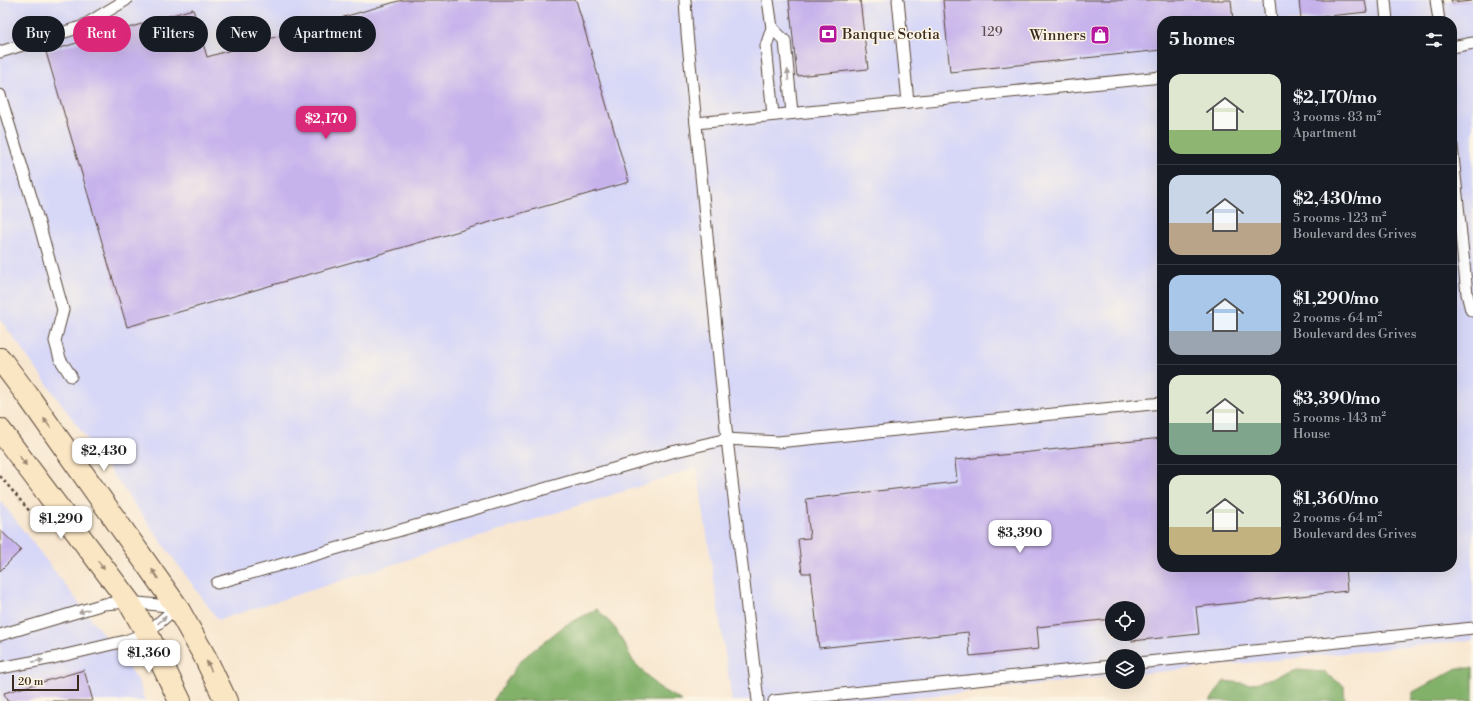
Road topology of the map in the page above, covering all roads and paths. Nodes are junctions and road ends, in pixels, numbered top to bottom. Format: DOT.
graph roads {
  1 [pos="126,0"];
  2 [pos="685,0"];
  3 [pos="768,0"];
  4 [pos="898,0"];
  5 [pos="1269,0"];
  6 [pos="1385,0"];
  7 [pos="1436,0"];
  8 [pos="1271,16"];
  9 [pos="1387,16"];
  10 [pos="1438,16"];
  11 [pos="772,28"];
  12 [pos="1473,43"];
  13 [pos="1457,46"];
  14 [pos="0,52"];
  15 [pos="1157,77"];
  16 [pos="0,95"];
  17 [pos="908,102"];
  18 [pos="792,114"];
  19 [pos="773,115"];
  20 [pos="696,123"];
  21 [pos="1457,195"];
  22 [pos="1473,311"];
  23 [pos="0,359"];
  24 [pos="71,376"];
  25 [pos="1157,404"];
  26 [pos="0,430"];
  27 [pos="727,439"];
  28 [pos="217,583"];
  29 [pos="129,602"];
  30 [pos="177,607"];
  31 [pos="1473,628"];
  32 [pos="147,633"];
  33 [pos="0,636"];
  34 [pos="1145,662"];
  35 [pos="1105,667"];
  36 [pos="0,668"];
  37 [pos="180,701"];
  38 [pos="226,701"];
  39 [pos="758,701"];
  40 [pos="774,701"];
  1 -- 14 [label="lane"];
  2 -- 20 [label="lane"];
  3 -- 11 [label="lane"];
  4 -- 17 [label="lane"];
  5 -- 8 [label="lane"];
  6 -- 9 [label="lane"];
  7 -- 10 [label="lane"];
  18 -- 11 [label="lane, one-way"];
  11 -- 19 [label="lane"];
  12 -- 13 [label="lane"];
  15 -- 17 [label="lane"];
  16 -- 24 [label="lane"];
  17 -- 18 [label="lane"];
  18 -- 19 [label="lane"];
  19 -- 20 [label="lane"];
  20 -- 27 [label="lane"];
  21 -- 22 [label="lane"];
  30 -- 23 [label="street, one-way"];
  25 -- 27 [label="lane"];
  26 -- 29 [label="street, one-way"];
  27 -- 28 [label="lane"];
  27 -- 39 [label="lane"];
  29 -- 30 [label="lane"];
  29 -- 32 [label="street"];
  29 -- 33 [label="lane, one-way"];
  32 -- 30 [label="lane, one-way"];
  38 -- 30 [label="street, one-way"];
  31 -- 34 [label="lane"];
  36 -- 32 [label="lane, one-way"];
  32 -- 37 [label="street"];
  35 -- 40 [label="lane"];
}
